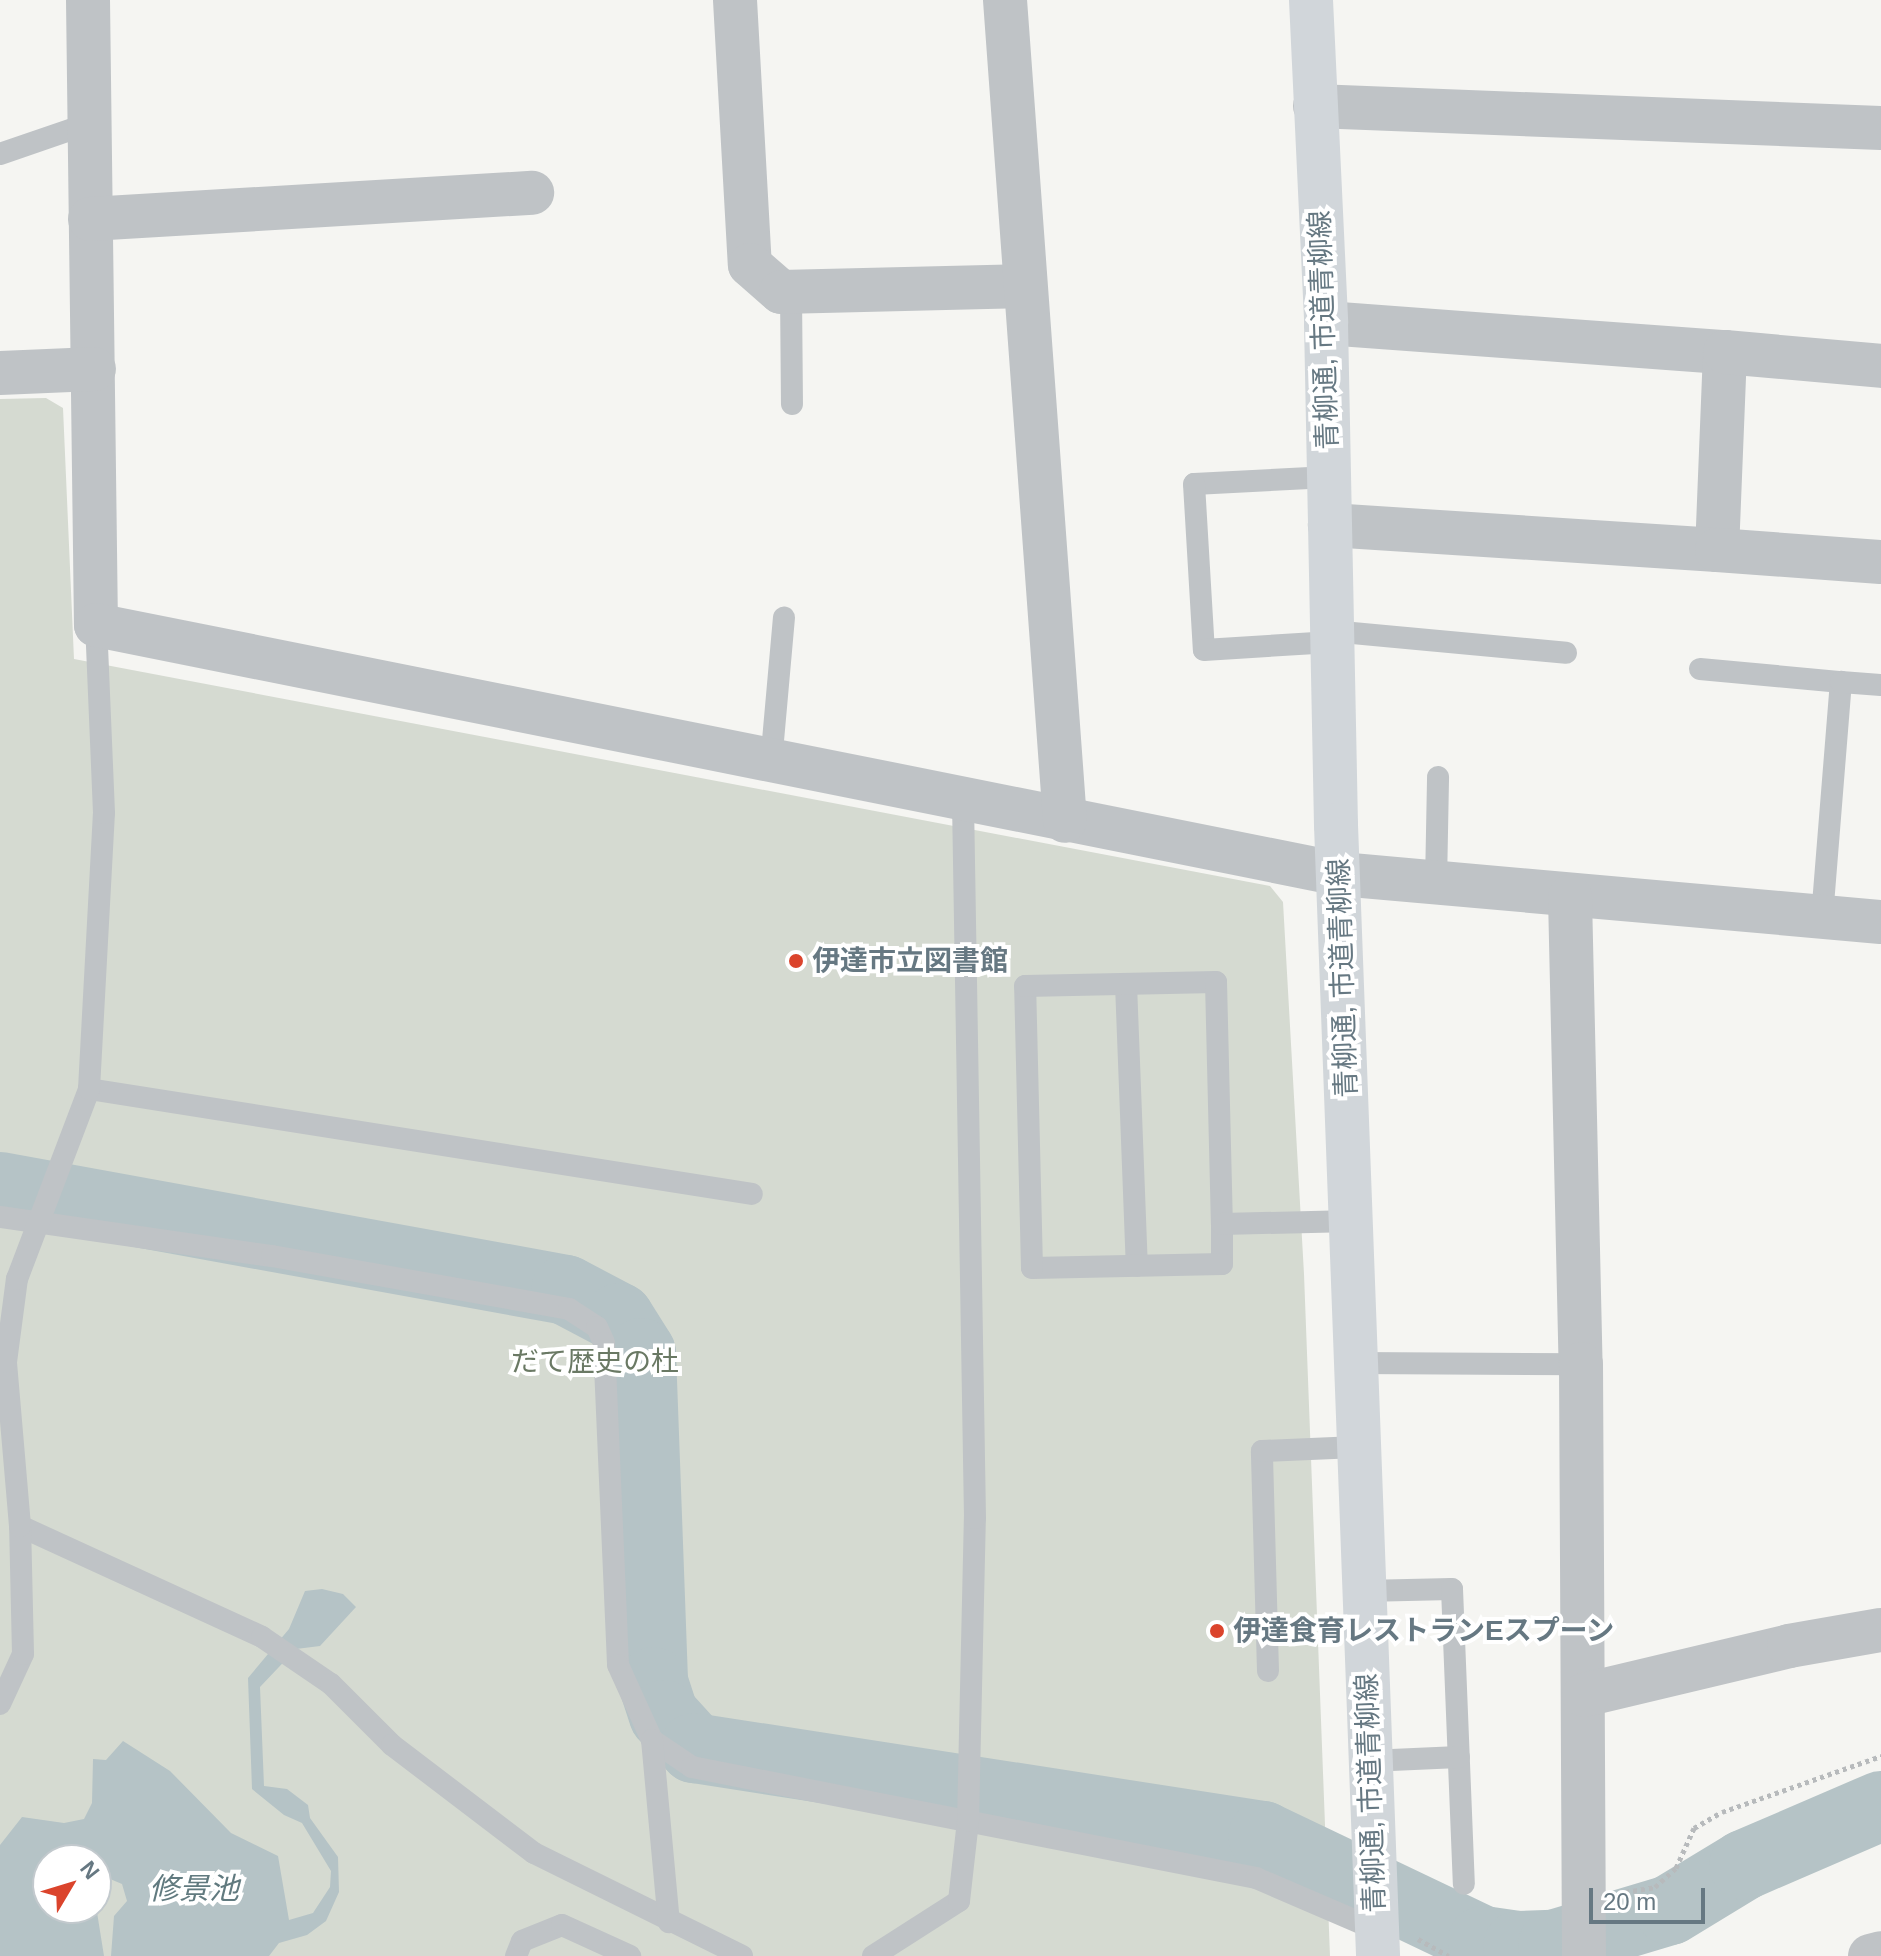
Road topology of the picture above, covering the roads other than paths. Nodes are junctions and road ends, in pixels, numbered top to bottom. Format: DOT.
graph roads {
  1 [pos="88,0"];
  2 [pos="735,0"];
  3 [pos="1005,0"];
  4 [pos="1311,0"];
  5 [pos="1315,106"];
  6 [pos="90,123"];
  7 [pos="1881,128"];
  8 [pos="0,154"];
  9 [pos="532,193"];
  10 [pos="90,219"];
  11 [pos="1024,286"];
  12 [pos="791,292"];
  13 [pos="1326,323"];
  14 [pos="1725,352"];
  15 [pos="1881,366"];
  16 [pos="94,369"];
  17 [pos="0,373"];
  18 [pos="792,404"];
  19 [pos="1329,477"];
  20 [pos="1330,525"];
  21 [pos="1717,550"];
  22 [pos="1881,562"];
  23 [pos="784,618"];
  24 [pos="96,625"];
  25 [pos="1332,636"];
  26 [pos="1566,653"];
  27 [pos="1700,669"];
  28 [pos="1841,682"];
  29 [pos="1881,685"];
  30 [pos="771,763"];
  31 [pos="1438,777"];
  32 [pos="963,803"];
  33 [pos="1065,821"];
  34 [pos="1340,874"];
  35 [pos="1436,884"];
  36 [pos="1570,897"];
  37 [pos="1822,917"];
  38 [pos="1881,922"];
  39 [pos="1126,984"];
  40 [pos="89,1089"];
  41 [pos="752,1194"];
  42 [pos="40,1214"];
  43 [pos="0,1217"];
  44 [pos="1353,1221"];
  45 [pos="1222,1224"];
  46 [pos="1137,1266"];
  47 [pos="1356,1363"];
  48 [pos="1581,1364"];
  49 [pos="1357,1447"];
  50 [pos="20,1526"];
  51 [pos="1363,1591"];
  52 [pos="1881,1630"];
  53 [pos="1268,1671"];
  54 [pos="1584,1695"];
  55 [pos="0,1704"];
  56 [pos="652,1740"];
  57 [pos="1459,1757"];
  58 [pos="1369,1761"];
  59 [pos="968,1821"];
  60 [pos="1464,1884"];
  61 [pos="669,1922"];
  62 [pos="1582,1926"];
  63 [pos="1386,1934"];
  64 [pos="1881,1953"];
  65 [pos="516,1956"];
  66 [pos="630,1956"];
  67 [pos="742,1956"];
  68 [pos="873,1956"];
  69 [pos="1870,1956"];
  1 -- 6 [label="street"];
  2 -- 12 [label="street"];
  3 -- 11 [label="street"];
  4 -- 5 [label="street, 青柳通, 市道青柳線"];
  5 -- 7 [label="street"];
  5 -- 13 [label="street, 青柳通, 市道青柳線"];
  6 -- 8 [label="lane"];
  6 -- 10 [label="street"];
  9 -- 10 [label="street"];
  10 -- 16 [label="street"];
  11 -- 12 [label="street"];
  11 -- 33 [label="street"];
  12 -- 18 [label="lane"];
  13 -- 14 [label="street"];
  13 -- 19 [label="street, 青柳通, 市道青柳線"];
  14 -- 15 [label="street"];
  14 -- 21 [label="street"];
  16 -- 17 [label="street"];
  16 -- 24 [label="street"];
  19 -- 20 [label="street, 青柳通, 市道青柳線"];
  19 -- 25 [label="lane"];
  20 -- 21 [label="street"];
  20 -- 25 [label="street, 青柳通, 市道青柳線"];
  21 -- 22 [label="street"];
  23 -- 30 [label="lane"];
  24 -- 30 [label="street"];
  24 -- 40 [label="lane"];
  25 -- 26 [label="lane"];
  25 -- 34 [label="street, 青柳通, 市道青柳線"];
  27 -- 28 [label="lane"];
  28 -- 29 [label="lane"];
  28 -- 37 [label="lane"];
  30 -- 32 [label="street"];
  31 -- 35 [label="lane"];
  32 -- 33 [label="street"];
  32 -- 59 [label="lane"];
  33 -- 34 [label="street"];
  34 -- 35 [label="street"];
  34 -- 44 [label="street, 青柳通, 市道青柳線"];
  35 -- 36 [label="street"];
  36 -- 37 [label="street"];
  36 -- 48 [label="street"];
  37 -- 38 [label="street"];
  39 -- 45 [label="lane"];
  39 -- 46 [label="lane"];
  39 -- 46 [label="lane"];
  40 -- 41 [label="lane"];
  40 -- 42 [label="lane"];
  42 -- 43 [label="lane"];
  42 -- 50 [label="lane"];
  42 -- 56 [label="lane"];
  44 -- 45 [label="lane"];
  44 -- 47 [label="street, 青柳通, 市道青柳線"];
  45 -- 46 [label="lane"];
  47 -- 48 [label="lane"];
  47 -- 49 [label="street, 青柳通, 市道青柳線"];
  48 -- 54 [label="street"];
  49 -- 51 [label="street, 青柳通, 市道青柳線"];
  49 -- 53 [label="lane"];
  50 -- 55 [label="lane"];
  50 -- 61 [label="lane"];
  51 -- 57 [label="lane"];
  51 -- 58 [label="street, 青柳通, 市道青柳線"];
  52 -- 54 [label="street"];
  54 -- 62 [label="street"];
  56 -- 59 [label="lane"];
  56 -- 61 [label="lane"];
  57 -- 58 [label="lane"];
  57 -- 60 [label="lane"];
  58 -- 63 [label="street, 青柳通, 市道青柳線"];
  59 -- 63 [label="lane"];
  59 -- 68 [label="lane"];
  61 -- 67 [label="lane"];
  64 -- 69 [label="street"];
  65 -- 66 [label="lane"];
}
